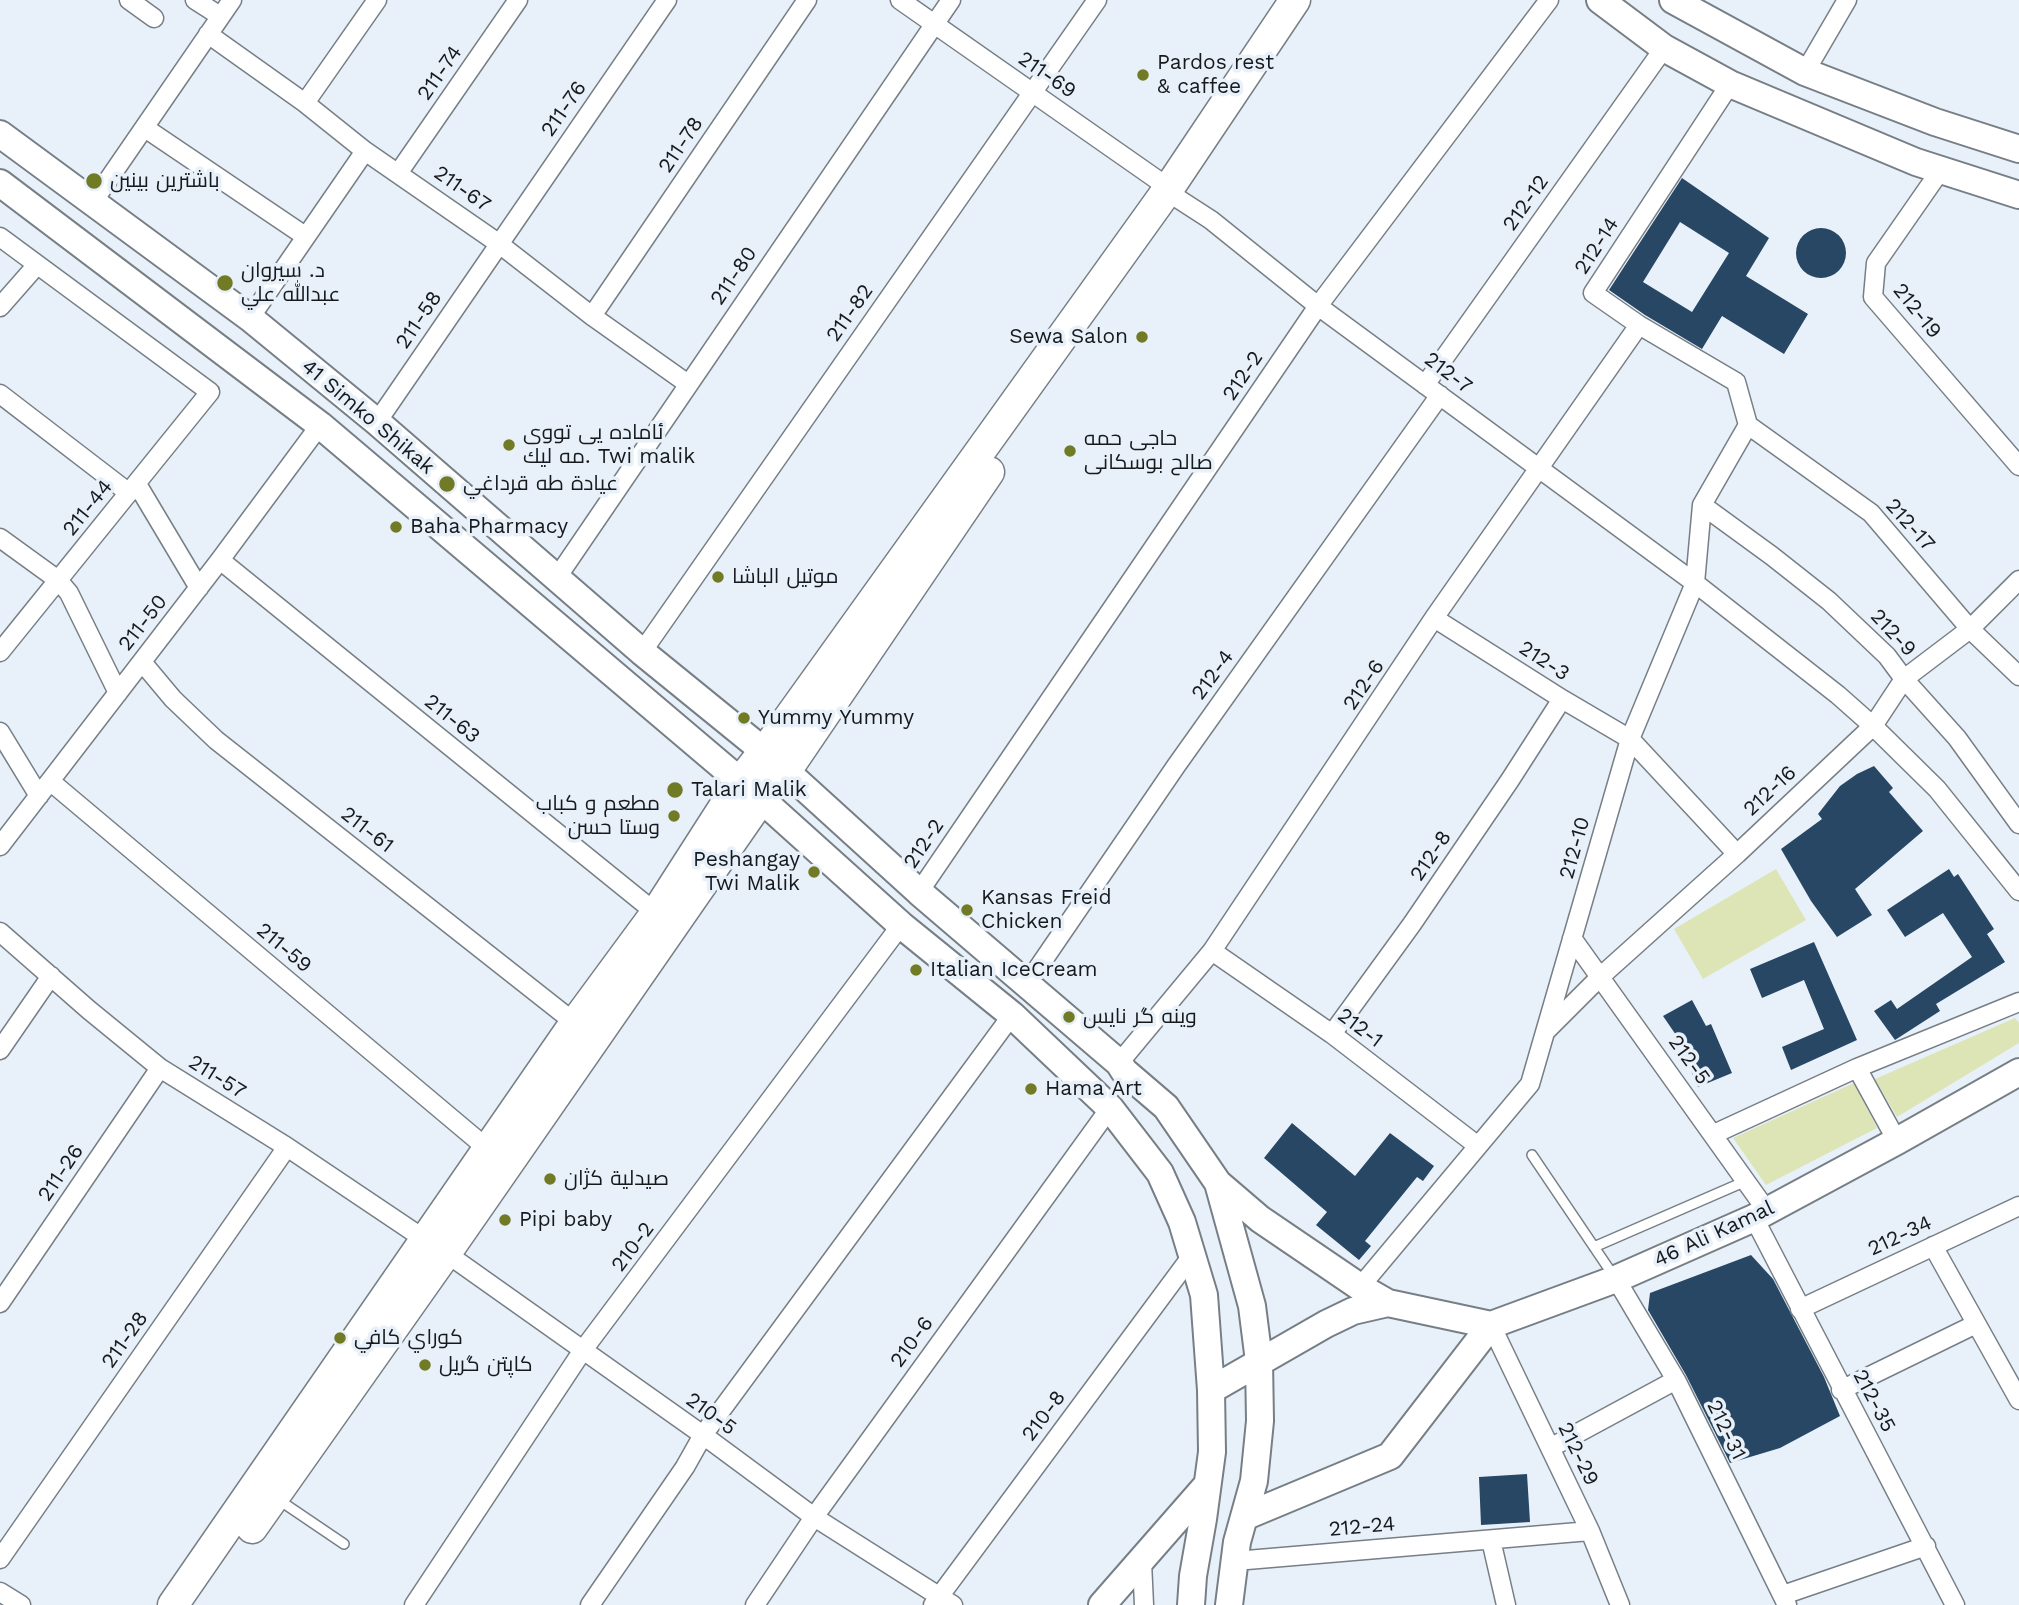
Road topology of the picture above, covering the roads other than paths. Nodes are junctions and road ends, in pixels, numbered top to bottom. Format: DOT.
graph roads {
  1 [pos="129,0"];
  2 [pos="195,0"];
  3 [pos="232,0"];
  4 [pos="377,0"];
  5 [pos="518,0"];
  6 [pos="667,0"];
  7 [pos="807,0"];
  8 [pos="900,0"];
  9 [pos="951,0"];
  10 [pos="1097,0"];
  11 [pos="1295,0"];
  12 [pos="1315,0"];
  13 [pos="1549,0"];
  14 [pos="1600,0"];
  15 [pos="1847,0"];
  16 [pos="1687,4"];
  17 [pos="220,16"];
  18 [pos="155,18"];
  19 [pos="934,24"];
  20 [pos="208,34"];
  21 [pos="1664,48"];
  22 [pos="1805,72"];
  23 [pos="1730,84"];
  24 [pos="1032,92"];
  25 [pos="1874,98"];
  26 [pos="305,103"];
  27 [pos="1936,122"];
  28 [pos="145,128"];
  29 [pos="0,134"];
  30 [pos="1856,137"];
  31 [pos="2016,143"];
  32 [pos="365,151"];
  33 [pos="1916,162"];
  34 [pos="1940,171"];
  35 [pos="398,173"];
  36 [pos="0,183"];
  37 [pos="2011,192"];
  38 [pos="1173,193"];
  39 [pos="93,202"];
  40 [pos="2019,211"];
  41 [pos="305,236"];
  42 [pos="0,237"];
  43 [pos="498,243"];
  44 [pos="162,253"];
  45 [pos="36,266"];
  46 [pos="135,285"];
  47 [pos="1318,306"];
  48 [pos="0,307"];
  49 [pos="592,316"];
  50 [pos="250,318"];
  51 [pos="1639,325"];
  52 [pos="688,384"];
  53 [pos="1425,385"];
  54 [pos="0,394"];
  55 [pos="1440,396"];
  56 [pos="377,422"];
  57 [pos="320,425"];
  58 [pos="1748,425"];
  59 [pos="2019,466"];
  60 [pos="1537,468"];
  61 [pos="133,488"];
  62 [pos="1702,505"];
  63 [pos="0,538"];
  64 [pos="220,560"];
  65 [pos="556,579"];
  66 [pos="58,580"];
  67 [pos="2019,580"];
  68 [pos="1695,583"];
  69 [pos="199,588"];
  70 [pos="1434,618"];
  71 [pos="1970,629"];
  72 [pos="0,652"];
  73 [pos="642,652"];
  74 [pos="142,662"];
  75 [pos="2019,676"];
  76 [pos="1904,679"];
  77 [pos="118,693"];
  78 [pos="1562,699"];
  79 [pos="1873,726"];
  80 [pos="0,732"];
  81 [pos="1630,739"];
  82 [pos="775,761"];
  83 [pos="45,788"];
  84 [pos="750,790"];
  85 [pos="2019,824"];
  86 [pos="0,846"];
  87 [pos="1737,854"];
  88 [pos="2019,891"];
  89 [pos="919,892"];
  90 [pos="656,913"];
  91 [pos="901,925"];
  92 [pos="0,932"];
  93 [pos="1572,938"];
  94 [pos="1212,951"];
  95 [pos="51,975"];
  96 [pos="1600,976"];
  97 [pos="1027,984"];
  98 [pos="2019,1002"];
  99 [pos="1012,1015"];
  100 [pos="575,1023"];
  101 [pos="1545,1032"];
  102 [pos="1332,1034"];
  103 [pos="0,1050"];
  104 [pos="1119,1063"];
  105 [pos="160,1068"];
  106 [pos="1857,1068"];
  107 [pos="2019,1072"];
  108 [pos="1110,1108"];
  109 [pos="1714,1134"];
  110 [pos="1897,1141"];
  111 [pos="1478,1146"];
  112 [pos="287,1147"];
  113 [pos="489,1150"];
  114 [pos="1532,1155"];
  115 [pos="1746,1181"];
  116 [pos="1218,1183"];
  117 [pos="2019,1206"];
  118 [pos="1760,1214"];
  119 [pos="1933,1246"];
  120 [pos="436,1247"];
  121 [pos="1594,1247"];
  122 [pos="1193,1254"];
  123 [pos="1616,1279"];
  124 [pos="1360,1287"];
  125 [pos="0,1303"];
  126 [pos="1388,1303"];
  127 [pos="1800,1309"];
  128 [pos="1976,1324"];
  129 [pos="1491,1325"];
  130 [pos="583,1350"];
  131 [pos="1259,1361"];
  132 [pos="1676,1380"];
  133 [pos="1211,1390"];
  134 [pos="1841,1390"];
  135 [pos="2019,1400"];
  136 [pos="703,1435"];
  137 [pos="1550,1447"];
  138 [pos="1207,1485"];
  139 [pos="274,1497"];
  140 [pos="814,1517"];
  141 [pos="1244,1517"];
  142 [pos="1590,1531"];
  143 [pos="1491,1540"];
  144 [pos="344,1544"];
  145 [pos="1926,1546"];
  146 [pos="0,1559"];
  147 [pos="1236,1561"];
  148 [pos="1142,1562"];
  149 [pos="0,1592"];
  150 [pos="1785,1600"];
  151 [pos="942,1602"];
  152 [pos="21,1605"];
  153 [pos="173,1605"];
  154 [pos="198,1605"];
  155 [pos="414,1605"];
  156 [pos="590,1605"];
  157 [pos="755,1605"];
  158 [pos="1102,1605"];
  159 [pos="1144,1605"];
  160 [pos="1191,1605"];
  161 [pos="1229,1605"];
  162 [pos="1506,1605"];
  163 [pos="1620,1605"];
  164 [pos="1955,1605"];
  1 -- 18 [label="street"];
  2 -- 17 [label="street"];
  3 -- 17 [label="street"];
  4 -- 26 [label="street"];
  5 -- 35 [label="street, 211-74"];
  6 -- 43 [label="street, 211-76"];
  7 -- 49 [label="street, 211-78"];
  8 -- 19 [label="street, 211-69"];
  9 -- 19 [label="street, 211-80"];
  10 -- 24 [label="street, 211-82"];
  11 -- 38 [label="main road"];
  12 -- 38 [label="main road"];
  13 -- 47 [label="street, 212-2"];
  14 -- 21 [label="main road"];
  15 -- 22 [label="street"];
  16 -- 22 [label="main road"];
  17 -- 20 [label="street"];
  19 -- 24 [label="street, 211-69"];
  19 -- 52 [label="street, 211-80"];
  20 -- 26 [label="street, 211-67"];
  20 -- 28 [label="street"];
  21 -- 23 [label="main road"];
  21 -- 53 [label="street, 212-12"];
  22 -- 25 [label="main road"];
  23 -- 30 [label="main road"];
  23 -- 51 [label="street, 212-14"];
  24 -- 38 [label="street, 211-69"];
  24 -- 73 [label="street, 211-82"];
  25 -- 27 [label="main road"];
  25 -- 30 [label="main road"];
  26 -- 32 [label="street, 211-67"];
  27 -- 31 [label="main road"];
  27 -- 33 [label="main road"];
  28 -- 39 [label="street"];
  28 -- 41 [label="street"];
  29 -- 39 [label="main road, 41 Simko Shikak"];
  30 -- 33 [label="main road"];
  32 -- 35 [label="street, 211-67"];
  32 -- 41 [label="street"];
  33 -- 34 [label="main road"];
  34 -- 37 [label="main road"];
  34 -- 59 [label="street, 212-19"];
  35 -- 43 [label="street, 211-67"];
  36 -- 46 [label="main road, 41 Simko Shikak"];
  37 -- 40 [label="street"];
  38 -- 47 [label="street, 212-7"];
  38 -- 82 [label="main road"];
  39 -- 44 [label="main road, 41 Simko Shikak"];
  41 -- 50 [label="street"];
  42 -- 45 [label="street"];
  43 -- 49 [label="street, 211-67"];
  43 -- 56 [label="street, 211-58"];
  44 -- 46 [label="main road"];
  44 -- 50 [label="main road, 41 Simko Shikak"];
  45 -- 48 [label="street"];
  45 -- 61 [label="street, 211-44"];
  46 -- 57 [label="main road, 41 Simko Shikak"];
  47 -- 53 [label="street, 212-7"];
  47 -- 89 [label="street, 212-2"];
  49 -- 52 [label="street, 211-67"];
  50 -- 56 [label="main road, 41 Simko Shikak"];
  51 -- 58 [label="street, 212-14"];
  51 -- 60 [label="street, 212-6"];
  52 -- 65 [label="street, 211-80"];
  53 -- 55 [label="street, 212-7"];
  54 -- 61 [label="street"];
  55 -- 60 [label="street, 212-7"];
  55 -- 97 [label="street, 212-4"];
  56 -- 65 [label="main road, 41 Simko Shikak"];
  57 -- 64 [label="street, 211-50"];
  57 -- 84 [label="main road, 41 Simko Shikak"];
  58 -- 62 [label="street, 212-10"];
  58 -- 71 [label="street, 212-17"];
  60 -- 68 [label="street, 212-7"];
  60 -- 70 [label="street, 212-6"];
  61 -- 66 [label="street, 211-44"];
  61 -- 69 [label="street"];
  62 -- 68 [label="street, 212-10"];
  62 -- 76 [label="street, 212-9"];
  63 -- 66 [label="street"];
  64 -- 69 [label="street, 211-50"];
  64 -- 90 [label="street, 211-63"];
  65 -- 73 [label="main road, 41 Simko Shikak"];
  66 -- 72 [label="street, 211-44"];
  66 -- 77 [label="street"];
  67 -- 71 [label="street, 212-16"];
  68 -- 79 [label="street"];
  68 -- 81 [label="street, 212-10"];
  69 -- 74 [label="street, 211-50"];
  70 -- 78 [label="street, 212-3"];
  70 -- 94 [label="street, 212-6"];
  71 -- 75 [label="street, 212-17"];
  71 -- 76 [label="street, 212-16"];
  73 -- 82 [label="main road, 41 Simko Shikak"];
  74 -- 77 [label="street, 211-50"];
  74 -- 100 [label="street, 211-61"];
  76 -- 79 [label="street, 212-16"];
  76 -- 85 [label="street, 212-9"];
  77 -- 83 [label="street, 211-50"];
  78 -- 81 [label="street, 212-3"];
  78 -- 102 [label="street, 212-8"];
  79 -- 87 [label="street, 212-16"];
  79 -- 88 [label="street"];
  80 -- 83 [label="street, 211-59"];
  81 -- 87 [label="street"];
  81 -- 93 [label="street, 212-10"];
  82 -- 84 [label="main road"];
  82 -- 89 [label="main road, 41 Simko Shikak"];
  83 -- 86 [label="street, 211-50"];
  83 -- 113 [label="street, 211-59"];
  84 -- 90 [label="main road"];
  84 -- 91 [label="main road, 41 Simko Shikak"];
  84 -- 120 [label="main road"];
  87 -- 96 [label="street, 212-16"];
  89 -- 97 [label="main road, 41 Simko Shikak"];
  90 -- 100 [label="main road"];
  91 -- 99 [label="main road, 41 Simko Shikak"];
  91 -- 130 [label="street, 210-2"];
  92 -- 95 [label="street, 211-57"];
  93 -- 96 [label="street, 212-5"];
  93 -- 101 [label="street, 212-10"];
  94 -- 102 [label="street, 212-1"];
  94 -- 104 [label="street, 212-6"];
  95 -- 103 [label="street"];
  95 -- 105 [label="street, 211-57"];
  96 -- 101 [label="street, 212-16"];
  96 -- 109 [label="street, 212-5"];
  97 -- 104 [label="main road, 41 Simko Shikak"];
  98 -- 106 [label="street"];
  99 -- 108 [label="main road, 41 Simko Shikak"];
  99 -- 136 [label="street"];
  100 -- 113 [label="main road"];
  101 -- 111 [label="street, 212-10"];
  102 -- 111 [label="street, 212-1"];
  104 -- 116 [label="main road, 41 Simko Shikak"];
  105 -- 112 [label="street, 211-57"];
  105 -- 125 [label="street, 211-26"];
  106 -- 109 [label="street"];
  106 -- 110 [label="street"];
  107 -- 110 [label="main road, 46 Ali Kamal"];
  108 -- 122 [label="main road, 41 Simko Shikak"];
  108 -- 140 [label="street, 210-6"];
  109 -- 115 [label="street, 212-5"];
  110 -- 118 [label="main road, 46 Ali Kamal"];
  111 -- 124 [label="street, 212-10"];
  112 -- 120 [label="street, 211-57"];
  112 -- 146 [label="street, 211-28"];
  113 -- 120 [label="main road"];
  114 -- 121 [label="lane"];
  115 -- 118 [label="street, 212-5"];
  115 -- 121 [label="lane"];
  116 -- 124 [label="main road"];
  116 -- 131 [label="main road"];
  117 -- 119 [label="street, 212-34"];
  118 -- 123 [label="main road, 46 Ali Kamal"];
  118 -- 127 [label="street, 212-35"];
  119 -- 127 [label="street, 212-34"];
  119 -- 128 [label="street"];
  120 -- 130 [label="street, 210-5"];
  120 -- 139 [label="main road"];
  120 -- 153 [label="main road"];
  121 -- 123 [label="lane"];
  122 -- 133 [label="main road, 41 Simko Shikak"];
  122 -- 151 [label="street, 210-8"];
  123 -- 129 [label="main road, 46 Ali Kamal"];
  123 -- 132 [label="street, 212-31"];
  124 -- 126 [label="main road"];
  126 -- 129 [label="main road"];
  126 -- 131 [label="main road"];
  127 -- 134 [label="street, 212-35"];
  128 -- 134 [label="street"];
  128 -- 135 [label="street"];
  129 -- 137 [label="street, 212-29"];
  129 -- 141 [label="main road"];
  130 -- 136 [label="street, 210-5"];
  130 -- 155 [label="street, 210-2"];
  131 -- 133 [label="main road"];
  131 -- 141 [label="main road"];
  132 -- 137 [label="street"];
  132 -- 150 [label="street, 212-31"];
  133 -- 138 [label="main road, 41 Simko Shikak"];
  134 -- 145 [label="street, 212-35"];
  136 -- 140 [label="street, 210-5"];
  136 -- 156 [label="street"];
  137 -- 142 [label="street, 212-29"];
  138 -- 148 [label="main road"];
  138 -- 160 [label="main road, 41 Simko Shikak"];
  139 -- 144 [label="lane"];
  139 -- 154 [label="main road"];
  140 -- 151 [label="street, 210-5"];
  140 -- 157 [label="street, 210-6"];
  141 -- 147 [label="main road"];
  142 -- 143 [label="street, 212-24"];
  142 -- 163 [label="street, 212-29"];
  143 -- 147 [label="street, 212-24"];
  143 -- 162 [label="street"];
  145 -- 150 [label="street"];
  145 -- 164 [label="street, 212-35"];
  147 -- 161 [label="main road"];
  148 -- 158 [label="main road"];
  148 -- 159 [label="street"];
  149 -- 152 [label="street"];
}
